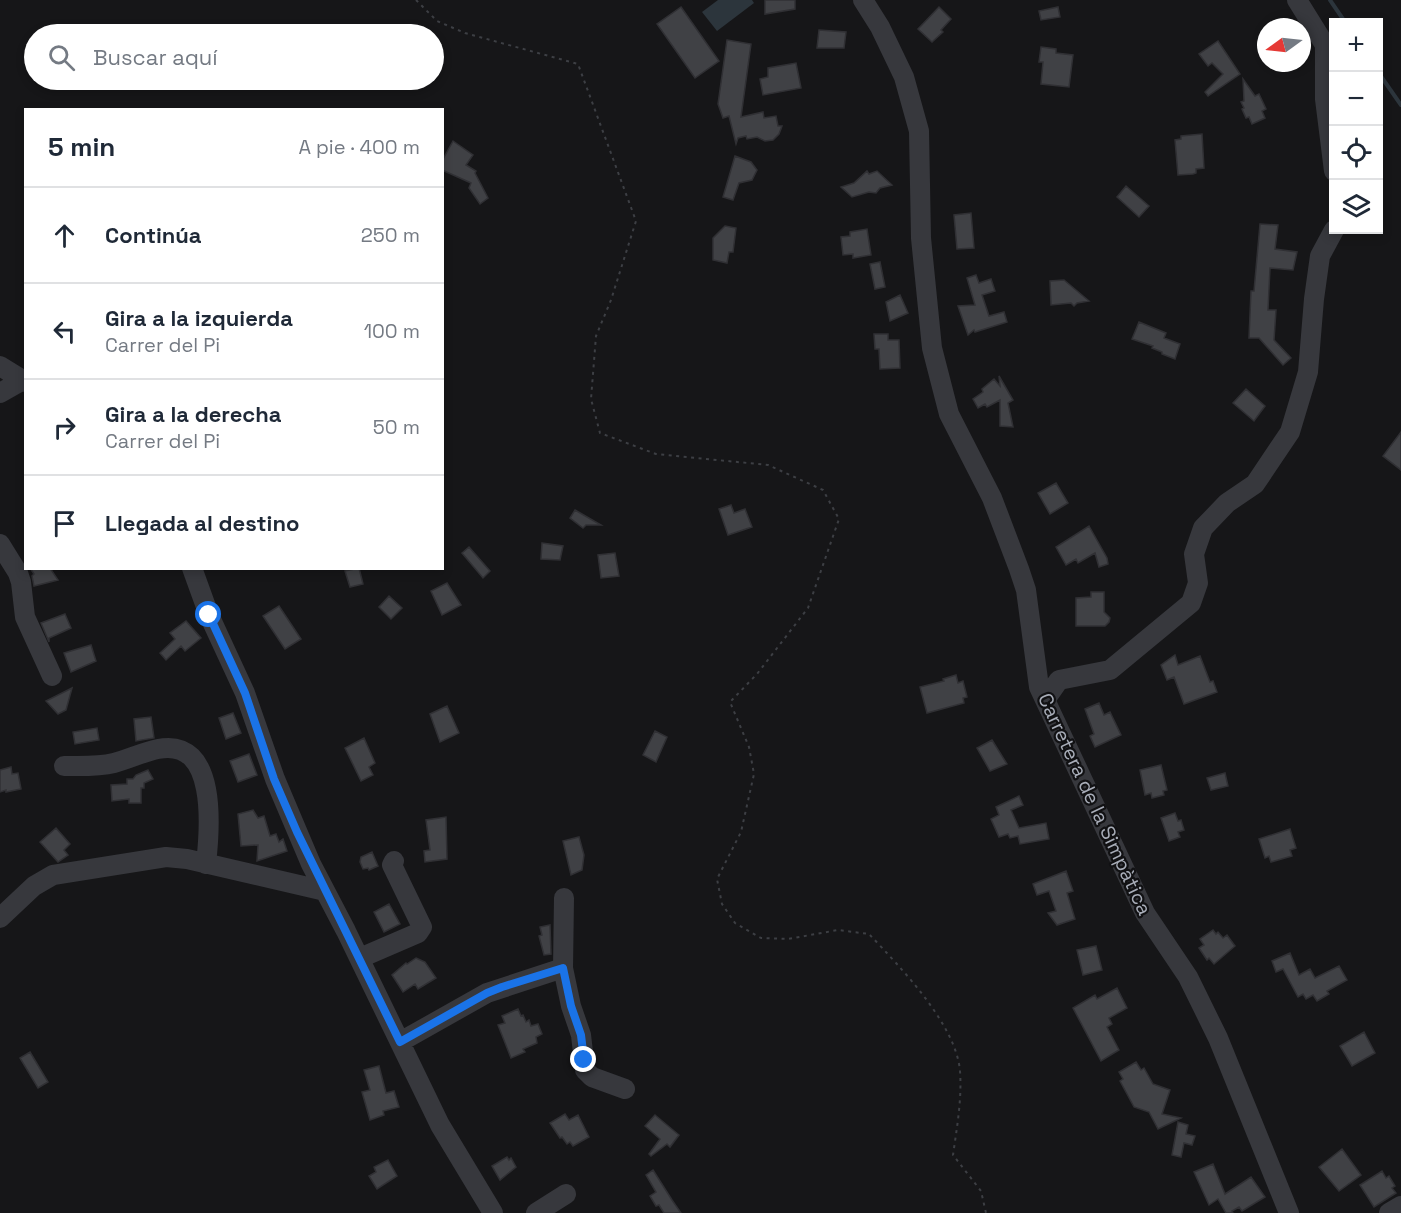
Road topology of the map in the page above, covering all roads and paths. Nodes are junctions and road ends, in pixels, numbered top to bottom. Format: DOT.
graph roads {
  1 [pos="416,0"];
  2 [pos="863,0"];
  3 [pos="1297,0"];
  4 [pos="1329,131"];
  5 [pos="1332,234"];
  6 [pos="0,366"];
  7 [pos="24,381"];
  8 [pos="0,393"];
  9 [pos="0,544"];
  10 [pos="193,570"];
  11 [pos="52,676"];
  12 [pos="1045,700"];
  13 [pos="64,766"];
  14 [pos="394,861"];
  15 [pos="207,864"];
  16 [pos="325,891"];
  17 [pos="564,898"];
  18 [pos="0,918"];
  19 [pos="360,958"];
  20 [pos="563,968"];
  21 [pos="400,1042"];
  22 [pos="625,1089"];
  23 [pos="566,1194"];
  24 [pos="1401,1206"];
  25 [pos="493,1213"];
  26 [pos="536,1213"];
  27 [pos="986,1213"];
  28 [pos="1289,1213"];
  29 [pos="1389,1213"];
  1 -- 27 [label="path"];
  2 -- 12 [label="street, Carretera de la Simpàtica"];
  3 -- 4 [label="street"];
  5 -- 12 [label="street"];
  6 -- 7 [label="street"];
  7 -- 8 [label="street"];
  9 -- 11 [label="street"];
  10 -- 16 [label="street"];
  12 -- 28 [label="street, Carretera de la Simpàtica"];
  13 -- 15 [label="street"];
  14 -- 19 [label="street"];
  15 -- 16 [label="street"];
  15 -- 18 [label="street"];
  16 -- 19 [label="street"];
  17 -- 20 [label="street"];
  19 -- 21 [label="street"];
  20 -- 21 [label="street"];
  20 -- 22 [label="street"];
  21 -- 25 [label="street"];
  23 -- 26 [label="street"];
  24 -- 29 [label="street"];
}
